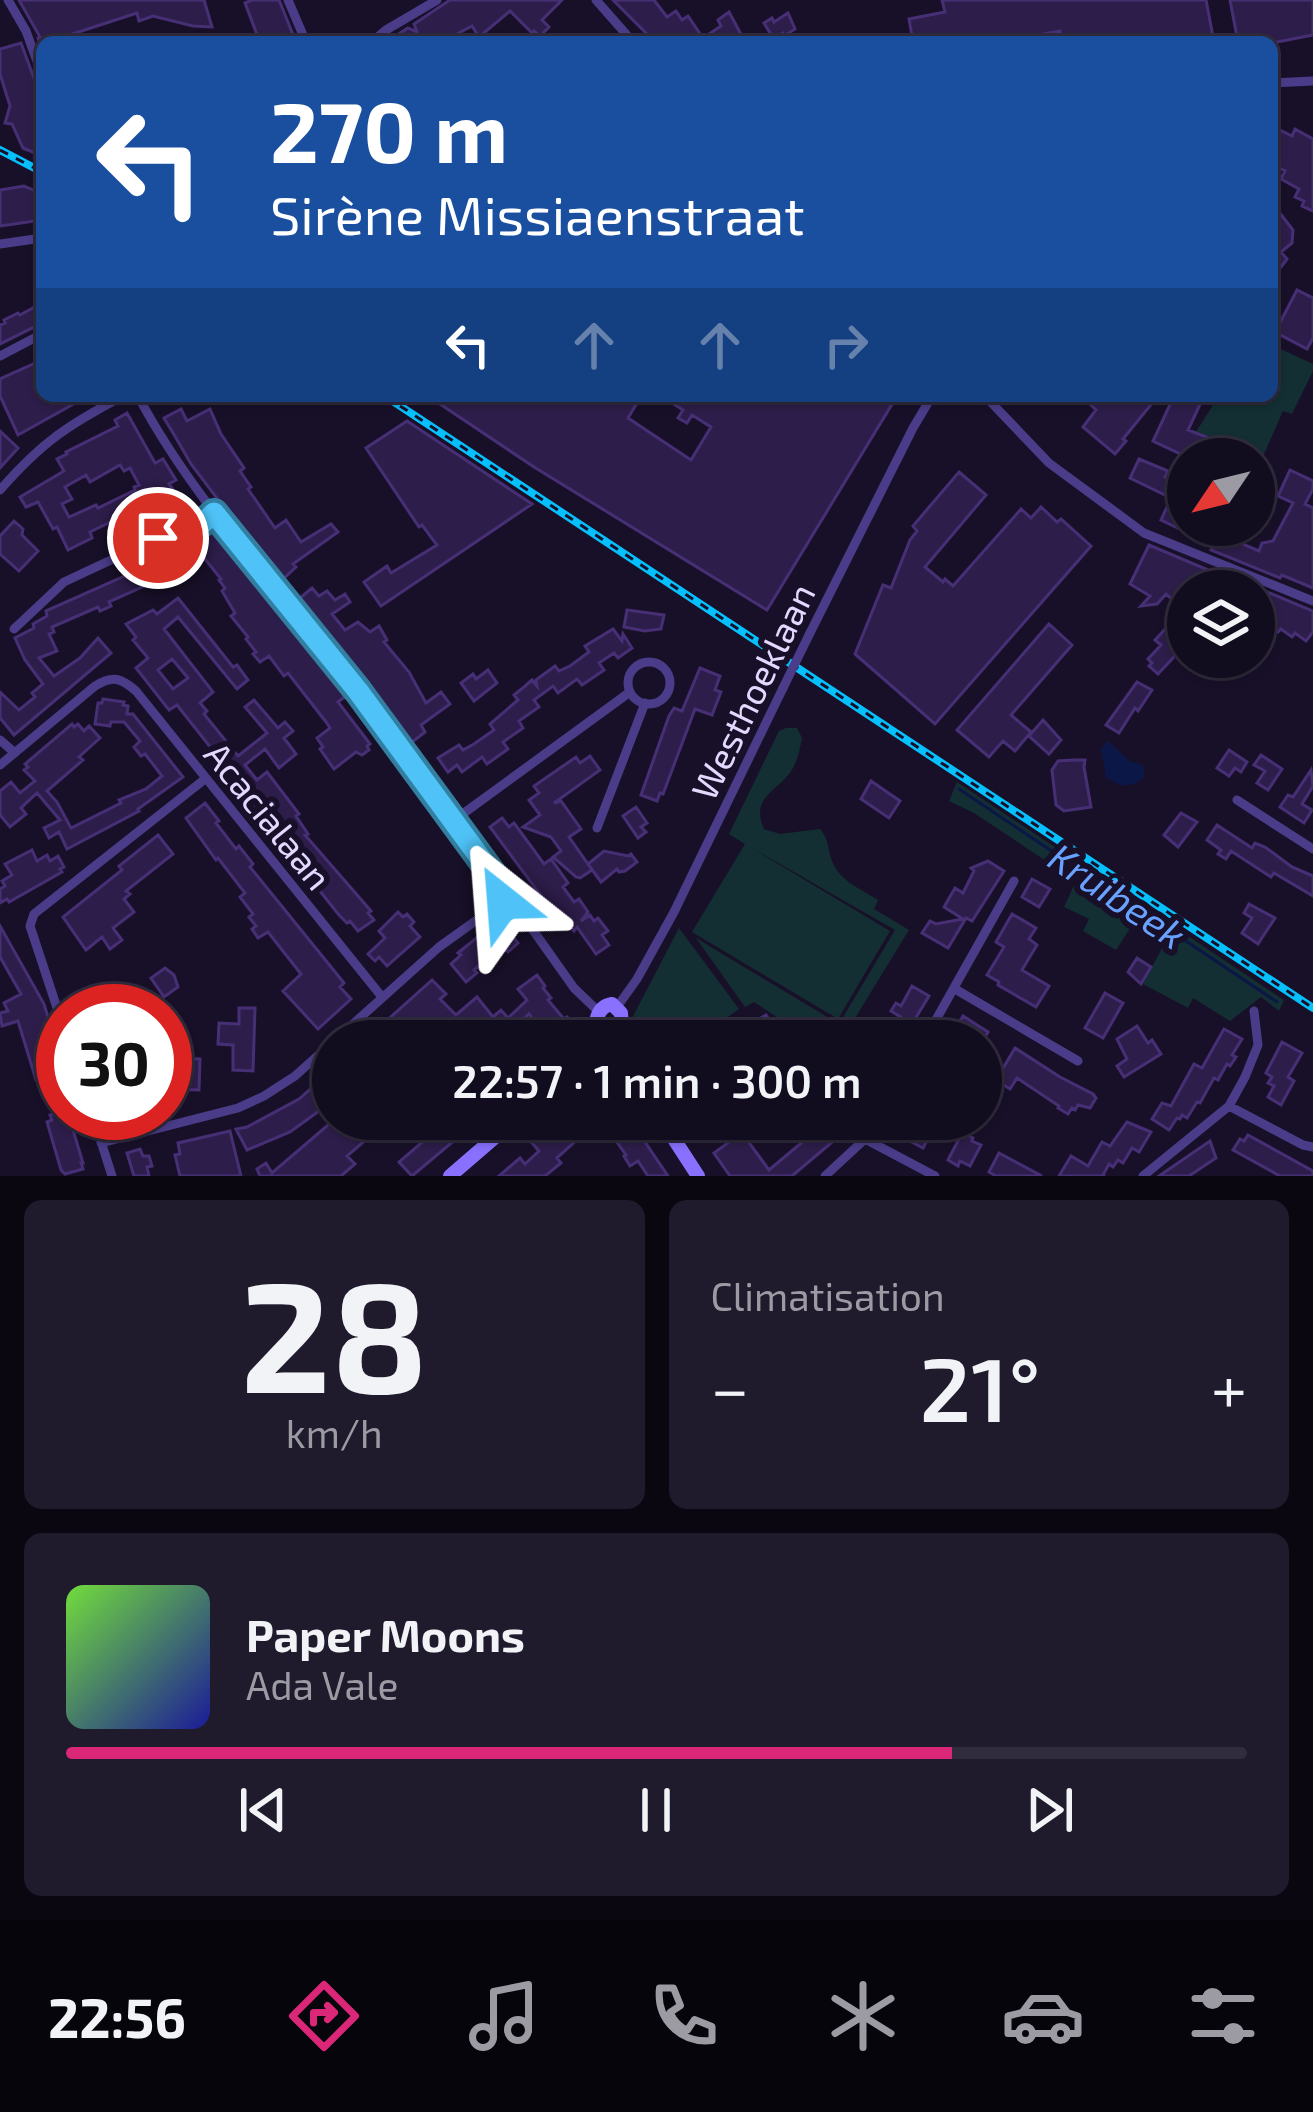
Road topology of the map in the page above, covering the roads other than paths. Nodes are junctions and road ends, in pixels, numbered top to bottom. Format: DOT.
graph roads {
  1 [pos="8,0"];
  2 [pos="288,0"];
  3 [pos="436,0"];
  4 [pos="596,0"];
  5 [pos="303,36"];
  6 [pos="379,36"];
  7 [pos="627,36"];
  8 [pos="36,58"];
  9 [pos="1313,81"];
  10 [pos="1278,83"];
  11 [pos="36,239"];
  12 [pos="0,244"];
  13 [pos="36,337"];
  14 [pos="0,356"];
  15 [pos="111,402"];
  16 [pos="141,402"];
  17 [pos="928,402"];
  18 [pos="991,402"];
  19 [pos="0,490"];
  20 [pos="214,513"];
  21 [pos="1313,601"];
  22 [pos="14,629"];
  23 [pos="630,692"];
  24 [pos="645,704"];
  25 [pos="0,740"];
  26 [pos="15,753"];
  27 [pos="0,766"];
  28 [pos="205,779"];
  29 [pos="1237,800"];
  30 [pos="453,821"];
  31 [pos="597,828"];
  32 [pos="1313,831"];
  33 [pos="1309,846"];
  34 [pos="1014,881"];
  35 [pos="509,897"];
  36 [pos="49,984"];
  37 [pos="955,988"];
  38 [pos="382,998"];
  39 [pos="617,1007"];
  40 [pos="1254,1011"];
  41 [pos="598,1012"];
  42 [pos="597,1020"];
  43 [pos="623,1020"];
  44 [pos="936,1020"];
  45 [pos="1078,1061"];
  46 [pos="1229,1106"];
  47 [pos="100,1140"];
  48 [pos="492,1140"];
  49 [pos="675,1140"];
  50 [pos="864,1140"];
  51 [pos="867,1140"];
  52 [pos="101,1143"];
  53 [pos="1313,1147"];
  54 [pos="112,1176"];
  55 [pos="450,1176"];
  56 [pos="698,1176"];
  57 [pos="825,1176"];
  58 [pos="935,1176"];
  59 [pos="1143,1176"];
  1 -- 8 [label="street"];
  2 -- 5 [label="street"];
  3 -- 6 [label="street"];
  4 -- 7 [label="street"];
  9 -- 10 [label="street"];
  11 -- 12 [label="street"];
  13 -- 14 [label="street"];
  15 -- 19 [label="street"];
  16 -- 20 [label="street"];
  17 -- 39 [label="street, Westhoeklaan, bridge"];
  18 -- 21 [label="street"];
  20 -- 22 [label="street"];
  20 -- 30 [label="street"];
  23 -- 24 [label="street"];
  23 -- 24 [label="street"];
  23 -- 30 [label="street"];
  24 -- 31 [label="street"];
  25 -- 26 [label="street"];
  26 -- 27 [label="street"];
  26 -- 28 [label="street, Acacialaan"];
  28 -- 36 [label="street"];
  28 -- 38 [label="street, Acacialaan"];
  29 -- 33 [label="street"];
  30 -- 35 [label="street"];
  32 -- 33 [label="street"];
  34 -- 37 [label="street"];
  35 -- 38 [label="street"];
  35 -- 41 [label="street"];
  37 -- 44 [label="street"];
  37 -- 45 [label="street"];
  38 -- 52 [label="street"];
  39 -- 41 [label="street"];
  39 -- 43 [label="street"];
  40 -- 46 [label="street"];
  41 -- 42 [label="street"];
  46 -- 53 [label="street"];
  46 -- 59 [label="street"];
  47 -- 52 [label="street"];
  48 -- 55 [label="street"];
  49 -- 56 [label="street"];
  50 -- 57 [label="street"];
  51 -- 58 [label="street"];
  52 -- 54 [label="street"];
}
